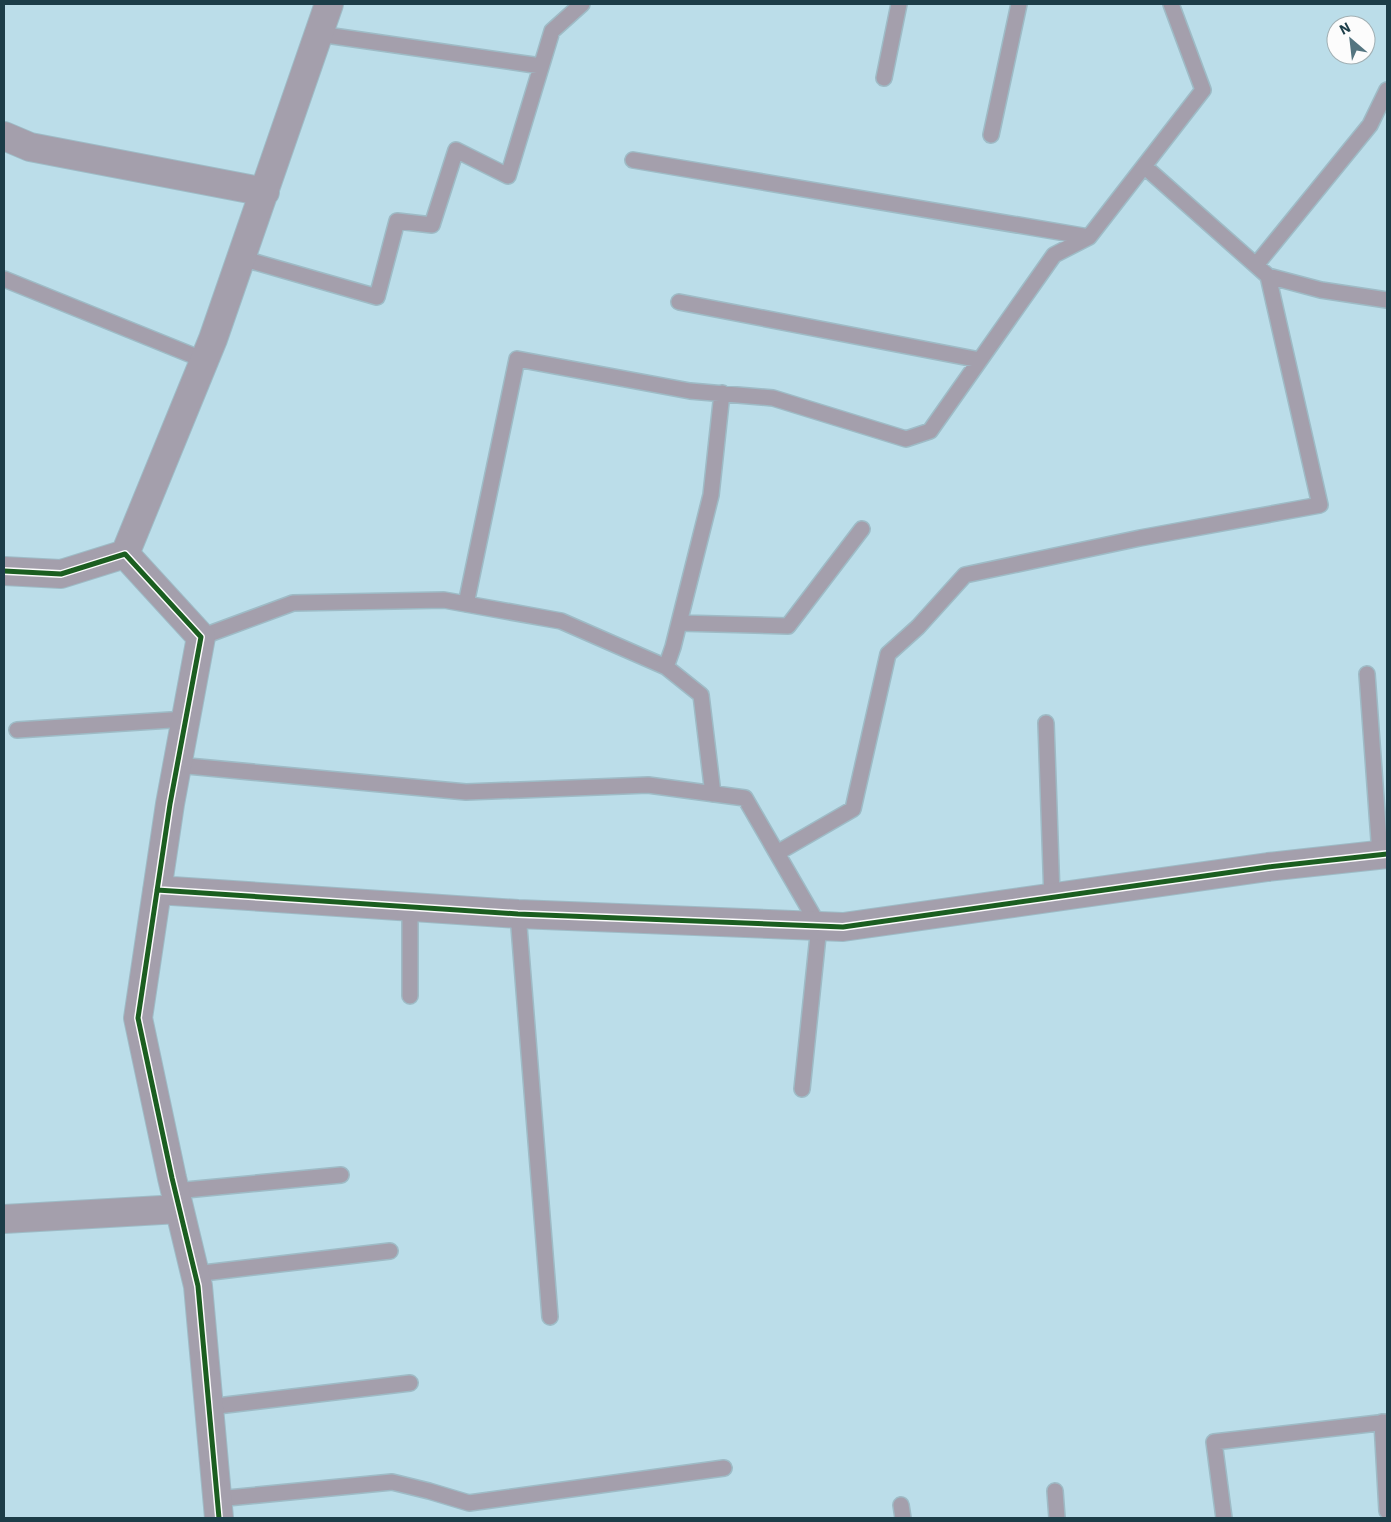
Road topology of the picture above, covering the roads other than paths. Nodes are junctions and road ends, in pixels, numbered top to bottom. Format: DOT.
graph roads {
  1 [pos="329,4"];
  2 [pos="582,4"];
  3 [pos="899,4"];
  4 [pos="1019,4"];
  5 [pos="1171,4"];
  6 [pos="319,34"];
  7 [pos="541,66"];
  8 [pos="884,78"];
  9 [pos="1387,90"];
  10 [pos="991,135"];
  11 [pos="4,136"];
  12 [pos="633,160"];
  13 [pos="1144,166"];
  14 [pos="265,192"];
  15 [pos="1089,237"];
  16 [pos="241,258"];
  17 [pos="1256,265"];
  18 [pos="1268,276"];
  19 [pos="4,279"];
  20 [pos="1387,300"];
  21 [pos="679,302"];
  22 [pos="204,360"];
  23 [pos="980,360"];
  24 [pos="722,393"];
  25 [pos="862,529"];
  26 [pos="125,554"];
  27 [pos="4,571"];
  28 [pos="466,604"];
  29 [pos="679,623"];
  30 [pos="201,637"];
  31 [pos="666,667"];
  32 [pos="1367,674"];
  33 [pos="186,719"];
  34 [pos="1046,723"];
  35 [pos="17,730"];
  36 [pos="177,765"];
  37 [pos="713,794"];
  38 [pos="777,853"];
  39 [pos="1384,854"];
  40 [pos="157,890"];
  41 [pos="1052,897"];
  42 [pos="410,907"];
  43 [pos="518,914"];
  44 [pos="819,926"];
  45 [pos="410,996"];
  46 [pos="802,1089"];
  47 [pos="341,1175"];
  48 [pos="177,1200"];
  49 [pos="4,1219"];
  50 [pos="390,1250"];
  51 [pos="195,1274"];
  52 [pos="550,1317"];
  53 [pos="410,1383"];
  54 [pos="209,1407"];
  55 [pos="1384,1422"];
  56 [pos="724,1468"];
  57 [pos="1055,1491"];
  58 [pos="218,1508"];
  59 [pos="1387,1511"];
  60 [pos="1057,1518"];
  61 [pos="1224,1518"];
  1 -- 6 [label="street"];
  2 -- 7 [label="lane"];
  3 -- 8 [label="lane"];
  4 -- 10 [label="lane"];
  5 -- 13 [label="lane"];
  6 -- 7 [label="lane"];
  6 -- 14 [label="street"];
  7 -- 16 [label="lane"];
  9 -- 17 [label="lane"];
  11 -- 14 [label="street"];
  12 -- 15 [label="lane"];
  13 -- 15 [label="lane"];
  13 -- 17 [label="lane"];
  14 -- 16 [label="street"];
  15 -- 23 [label="lane"];
  16 -- 22 [label="street"];
  17 -- 18 [label="lane"];
  18 -- 20 [label="lane"];
  18 -- 38 [label="lane"];
  19 -- 22 [label="lane"];
  21 -- 23 [label="lane"];
  22 -- 26 [label="street"];
  23 -- 24 [label="lane"];
  24 -- 28 [label="lane"];
  24 -- 29 [label="lane"];
  25 -- 29 [label="lane"];
  26 -- 27 [label="street"];
  26 -- 30 [label="street"];
  28 -- 30 [label="lane"];
  28 -- 31 [label="lane"];
  29 -- 31 [label="lane"];
  30 -- 33 [label="street"];
  31 -- 37 [label="lane"];
  32 -- 39 [label="lane"];
  33 -- 35 [label="lane"];
  33 -- 36 [label="street"];
  34 -- 41 [label="lane"];
  36 -- 37 [label="lane"];
  36 -- 40 [label="street"];
  37 -- 38 [label="lane"];
  38 -- 44 [label="lane"];
  39 -- 41 [label="street"];
  40 -- 42 [label="street"];
  40 -- 48 [label="street"];
  41 -- 44 [label="street"];
  42 -- 43 [label="street"];
  42 -- 45 [label="lane"];
  43 -- 44 [label="street"];
  43 -- 52 [label="lane"];
  44 -- 46 [label="lane"];
  47 -- 48 [label="lane"];
  48 -- 49 [label="street"];
  48 -- 51 [label="street"];
  50 -- 51 [label="lane"];
  51 -- 54 [label="street"];
  53 -- 54 [label="lane"];
  54 -- 58 [label="street"];
  55 -- 59 [label="lane"];
  55 -- 61 [label="lane"];
  56 -- 58 [label="lane"];
  57 -- 60 [label="lane"];
}
